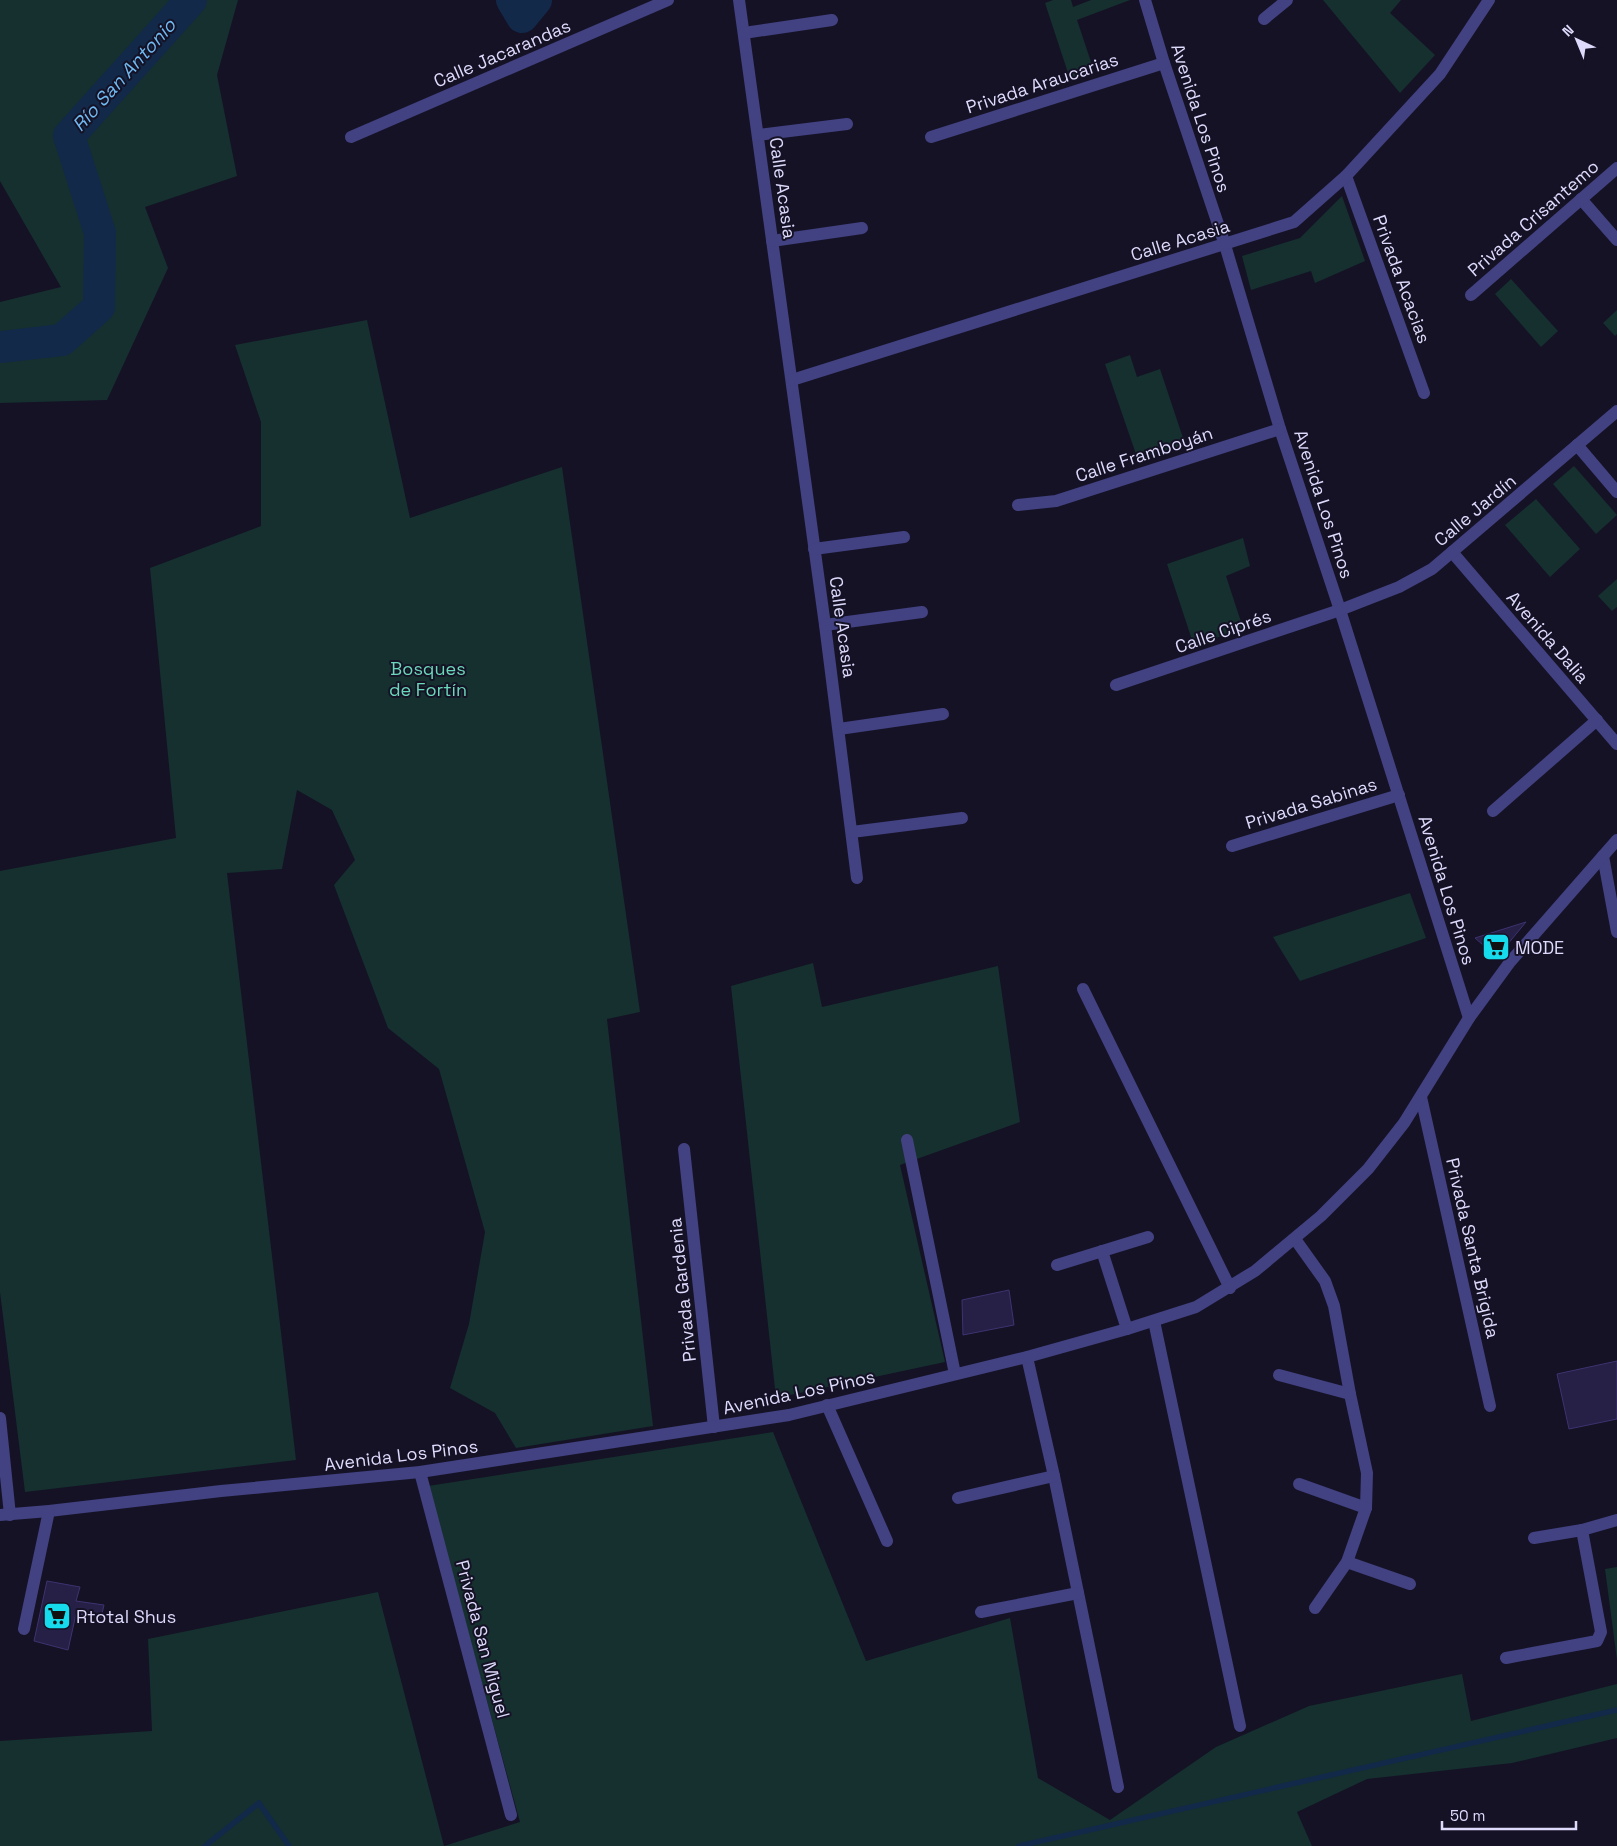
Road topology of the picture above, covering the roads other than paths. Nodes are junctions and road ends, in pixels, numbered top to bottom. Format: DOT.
graph roads {
  1 [pos="668,0"];
  2 [pos="739,0"];
  3 [pos="1145,0"];
  4 [pos="1287,0"];
  5 [pos="1489,0"];
  6 [pos="1264,19"];
  7 [pos="832,20"];
  8 [pos="744,33"];
  9 [pos="1164,63"];
  10 [pos="847,124"];
  11 [pos="758,135"];
  12 [pos="351,137"];
  13 [pos="931,137"];
  14 [pos="1617,168"];
  15 [pos="1346,176"];
  16 [pos="1581,199"];
  17 [pos="862,228"];
  18 [pos="1617,240"];
  19 [pos="772,241"];
  20 [pos="1225,244"];
  21 [pos="1471,295"];
  22 [pos="792,380"];
  23 [pos="1424,393"];
  24 [pos="1617,411"];
  25 [pos="1280,429"];
  26 [pos="1578,445"];
  27 [pos="1617,492"];
  28 [pos="1018,505"];
  29 [pos="904,536"];
  30 [pos="814,549"];
  31 [pos="1452,552"];
  32 [pos="1340,610"];
  33 [pos="922,612"];
  34 [pos="825,625"];
  35 [pos="1116,685"];
  36 [pos="943,714"];
  37 [pos="1597,720"];
  38 [pos="839,729"];
  39 [pos="1617,744"];
  40 [pos="1399,795"];
  41 [pos="1493,811"];
  42 [pos="962,818"];
  43 [pos="852,832"];
  44 [pos="1617,840"];
  45 [pos="1232,846"];
  46 [pos="1603,856"];
  47 [pos="857,878"];
  48 [pos="1617,932"];
  49 [pos="1083,989"];
  50 [pos="1469,1018"];
  51 [pos="1421,1097"];
  52 [pos="907,1140"];
  53 [pos="684,1149"];
  54 [pos="1148,1237"];
  55 [pos="1295,1239"];
  56 [pos="1102,1251"];
  57 [pos="1057,1265"];
  58 [pos="1230,1288"];
  59 [pos="1154,1321"];
  60 [pos="1128,1329"];
  61 [pos="1027,1357"];
  62 [pos="955,1374"];
  63 [pos="1279,1375"];
  64 [pos="1350,1394"];
  65 [pos="827,1405"];
  66 [pos="1490,1406"];
  67 [pos="0,1418"];
  68 [pos="714,1427"];
  69 [pos="420,1472"];
  70 [pos="1054,1476"];
  71 [pos="1299,1484"];
  72 [pos="958,1498"];
  73 [pos="1366,1508"];
  74 [pos="49,1511"];
  75 [pos="5,1515"];
  76 [pos="1617,1520"];
  77 [pos="1582,1530"];
  78 [pos="1534,1538"];
  79 [pos="887,1541"];
  80 [pos="1348,1562"];
  81 [pos="1410,1584"];
  82 [pos="1078,1593"];
  83 [pos="1316,1608"];
  84 [pos="981,1612"];
  85 [pos="24,1629"];
  86 [pos="1506,1658"];
  87 [pos="1240,1726"];
  88 [pos="1118,1787"];
  89 [pos="511,1815"];
  1 -- 12 [label="street, Calle Jacarandas"];
  2 -- 8 [label="street, Calle Acasia"];
  3 -- 9 [label="street, Avenida Los Pinos"];
  4 -- 6 [label="street"];
  5 -- 15 [label="street, Calle Acasia"];
  7 -- 8 [label="street"];
  8 -- 11 [label="street, Calle Acasia"];
  9 -- 13 [label="street, Privada Araucarias"];
  9 -- 20 [label="street, Avenida Los Pinos"];
  10 -- 11 [label="street"];
  11 -- 19 [label="street, Calle Acasia"];
  14 -- 16 [label="street, Privada Crisantemo"];
  15 -- 20 [label="street, Calle Acasia"];
  15 -- 23 [label="street, Privada Acacias"];
  16 -- 18 [label="street"];
  16 -- 21 [label="street, Privada Crisantemo"];
  17 -- 19 [label="street"];
  19 -- 22 [label="street, Calle Acasia"];
  20 -- 22 [label="street, Calle Acasia"];
  20 -- 25 [label="street, Avenida Los Pinos"];
  22 -- 30 [label="street, Calle Acasia"];
  24 -- 26 [label="street, Calle Jardín"];
  25 -- 28 [label="street, Calle Framboyán"];
  25 -- 32 [label="street, Avenida Los Pinos"];
  26 -- 27 [label="street"];
  26 -- 31 [label="street, Calle Jardín"];
  29 -- 30 [label="street"];
  30 -- 34 [label="street, Calle Acasia"];
  31 -- 32 [label="street, Calle Jardín"];
  31 -- 37 [label="street, Avenida Dalia"];
  32 -- 35 [label="street, Calle Ciprés"];
  32 -- 40 [label="street, Avenida Los Pinos"];
  33 -- 34 [label="street"];
  34 -- 38 [label="street, Calle Acasia"];
  36 -- 38 [label="street"];
  37 -- 39 [label="street, Avenida Dalia"];
  37 -- 41 [label="street"];
  38 -- 43 [label="street, Calle Acasia"];
  40 -- 45 [label="street, Privada Sabinas"];
  40 -- 50 [label="street, Avenida Los Pinos"];
  42 -- 43 [label="street"];
  43 -- 47 [label="street, Calle Acasia"];
  44 -- 46 [label="street, Avenida Los Pinos"];
  46 -- 48 [label="street"];
  46 -- 50 [label="street, Avenida Los Pinos"];
  49 -- 58 [label="street"];
  50 -- 51 [label="street, Avenida Los Pinos"];
  51 -- 55 [label="street, Avenida Los Pinos"];
  51 -- 66 [label="street, Privada Santa Brigida"];
  52 -- 62 [label="street"];
  53 -- 68 [label="street, Privada Gardenia"];
  54 -- 56 [label="street"];
  55 -- 58 [label="street, Avenida Los Pinos"];
  55 -- 64 [label="street"];
  56 -- 57 [label="street"];
  56 -- 60 [label="street"];
  58 -- 59 [label="street, Avenida Los Pinos"];
  59 -- 60 [label="street, Avenida Los Pinos"];
  59 -- 87 [label="street"];
  60 -- 61 [label="street, Avenida Los Pinos"];
  61 -- 62 [label="street, Avenida Los Pinos"];
  61 -- 70 [label="street"];
  62 -- 65 [label="street, Avenida Los Pinos"];
  63 -- 64 [label="street"];
  64 -- 73 [label="street"];
  65 -- 68 [label="street, Avenida Los Pinos"];
  65 -- 79 [label="street"];
  67 -- 75 [label="street"];
  68 -- 69 [label="street, Avenida Los Pinos"];
  69 -- 74 [label="street, Avenida Los Pinos"];
  69 -- 89 [label="street, Privada San Miguel"];
  70 -- 72 [label="street"];
  70 -- 82 [label="street"];
  71 -- 73 [label="street"];
  73 -- 80 [label="street"];
  74 -- 75 [label="street, Avenida Los Pinos"];
  74 -- 85 [label="street"];
  76 -- 77 [label="street"];
  77 -- 78 [label="street"];
  77 -- 86 [label="street"];
  80 -- 81 [label="street"];
  80 -- 83 [label="street"];
  82 -- 84 [label="street"];
  82 -- 88 [label="street"];
}
